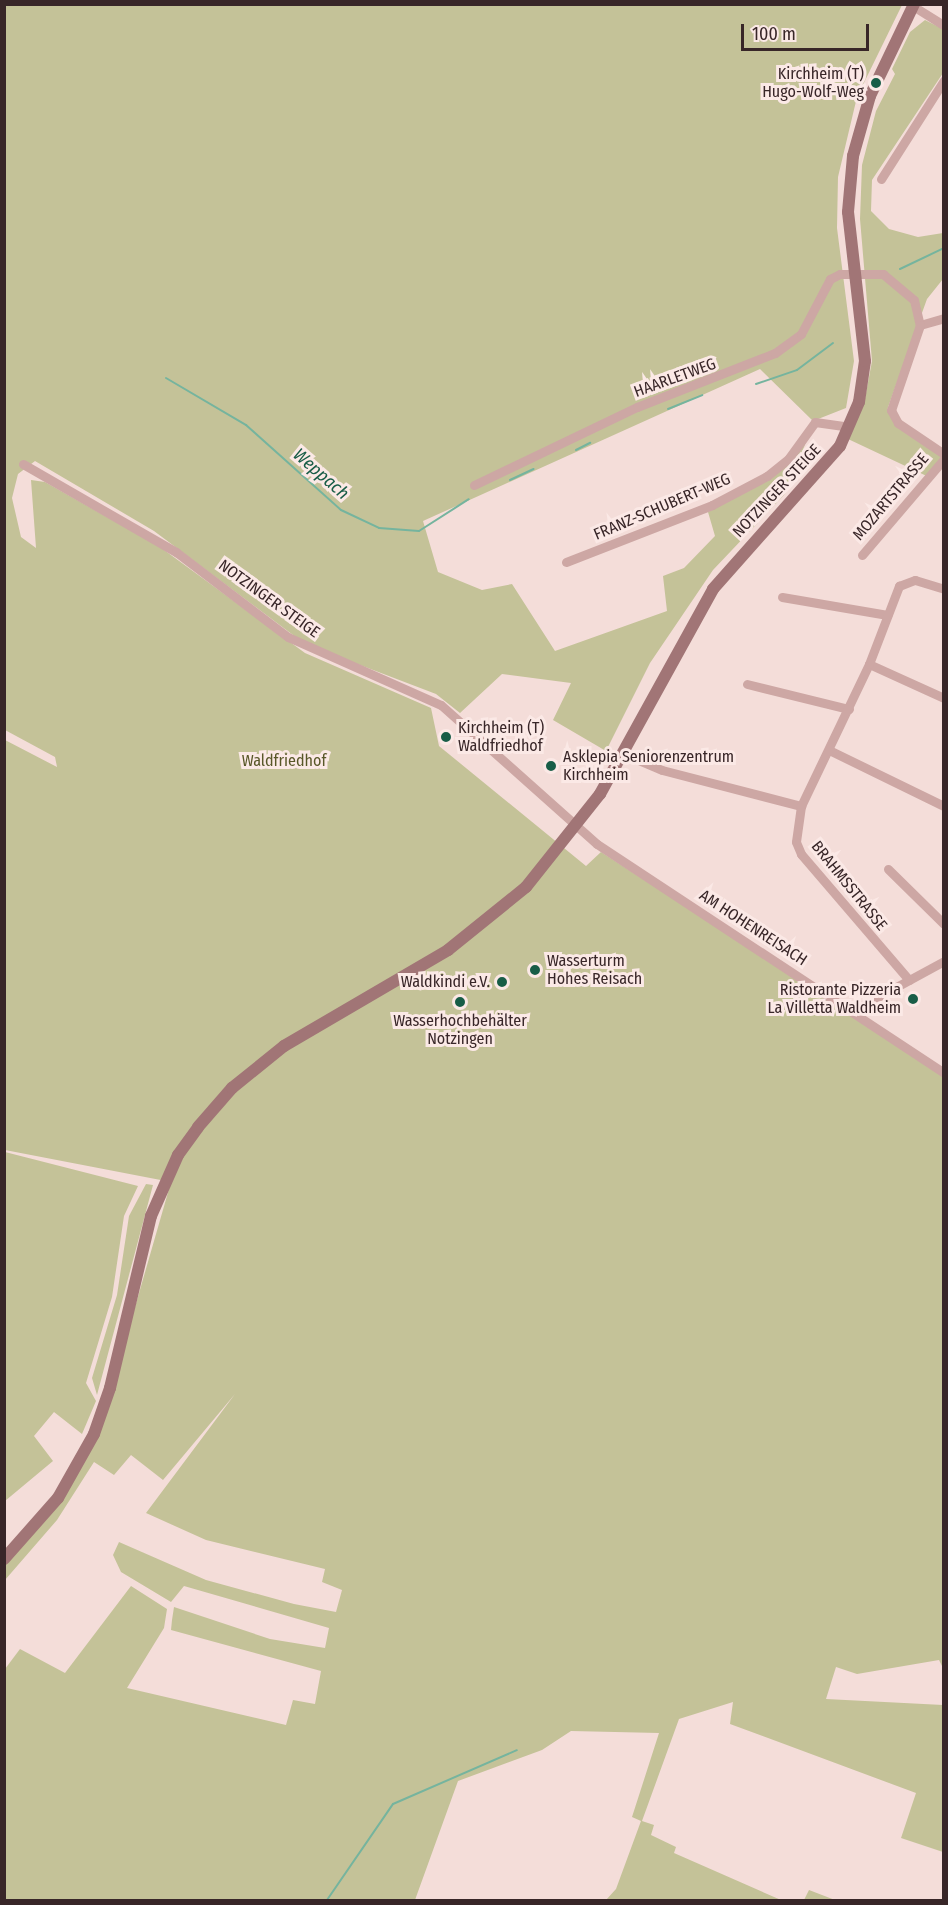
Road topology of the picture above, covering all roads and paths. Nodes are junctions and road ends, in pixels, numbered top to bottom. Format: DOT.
graph roads {
  1 [pos="914,5"];
  2 [pos="944,25"];
  3 [pos="944,80"];
  4 [pos="881,179"];
  5 [pos="857,274"];
  6 [pos="944,318"];
  7 [pos="920,325"];
  8 [pos="849,427"];
  9 [pos="944,454"];
  10 [pos="944,459"];
  11 [pos="23,464"];
  12 [pos="474,485"];
  13 [pos="862,555"];
  14 [pos="566,562"];
  15 [pos="944,589"];
  16 [pos="782,597"];
  17 [pos="887,615"];
  18 [pos="869,664"];
  19 [pos="747,684"];
  20 [pos="944,698"];
  21 [pos="849,709"];
  22 [pos="829,750"];
  23 [pos="622,753"];
  24 [pos="801,806"];
  25 [pos="944,806"];
  26 [pos="576,828"];
  27 [pos="888,869"];
  28 [pos="944,924"];
  29 [pos="944,961"];
  30 [pos="909,980"];
  31 [pos="852,1011"];
  32 [pos="944,1073"];
  33 [pos="4,1559"];
  1 -- 2 [label="street"];
  1 -- 5 [label="main road, NOTZINGER STEIGE"];
  3 -- 4 [label="street"];
  5 -- 7 [label="street"];
  5 -- 8 [label="main road, NOTZINGER STEIGE"];
  5 -- 12 [label="street, HAARLETWEG"];
  6 -- 7 [label="street"];
  7 -- 9 [label="street"];
  8 -- 14 [label="street, FRANZ-SCHUBERT-WEG"];
  8 -- 23 [label="main road, NOTZINGER STEIGE"];
  10 -- 13 [label="street, MOZARTSTRASSE"];
  11 -- 26 [label="street, NOTZINGER STEIGE"];
  15 -- 17 [label="street"];
  16 -- 17 [label="street"];
  17 -- 18 [label="street"];
  18 -- 20 [label="street"];
  18 -- 21 [label="street"];
  19 -- 21 [label="street"];
  21 -- 22 [label="street"];
  22 -- 24 [label="street"];
  22 -- 25 [label="street"];
  23 -- 24 [label="street"];
  23 -- 26 [label="main road, NOTZINGER STEIGE"];
  24 -- 30 [label="street, BRAHMSSTRASSE"];
  26 -- 31 [label="street, AM HOHENREISACH"];
  26 -- 33 [label="main road, NOTZINGER STEIGE"];
  27 -- 28 [label="street"];
  29 -- 30 [label="street"];
  30 -- 31 [label="street"];
  31 -- 32 [label="street, AM HOHENREISACH"];
}
